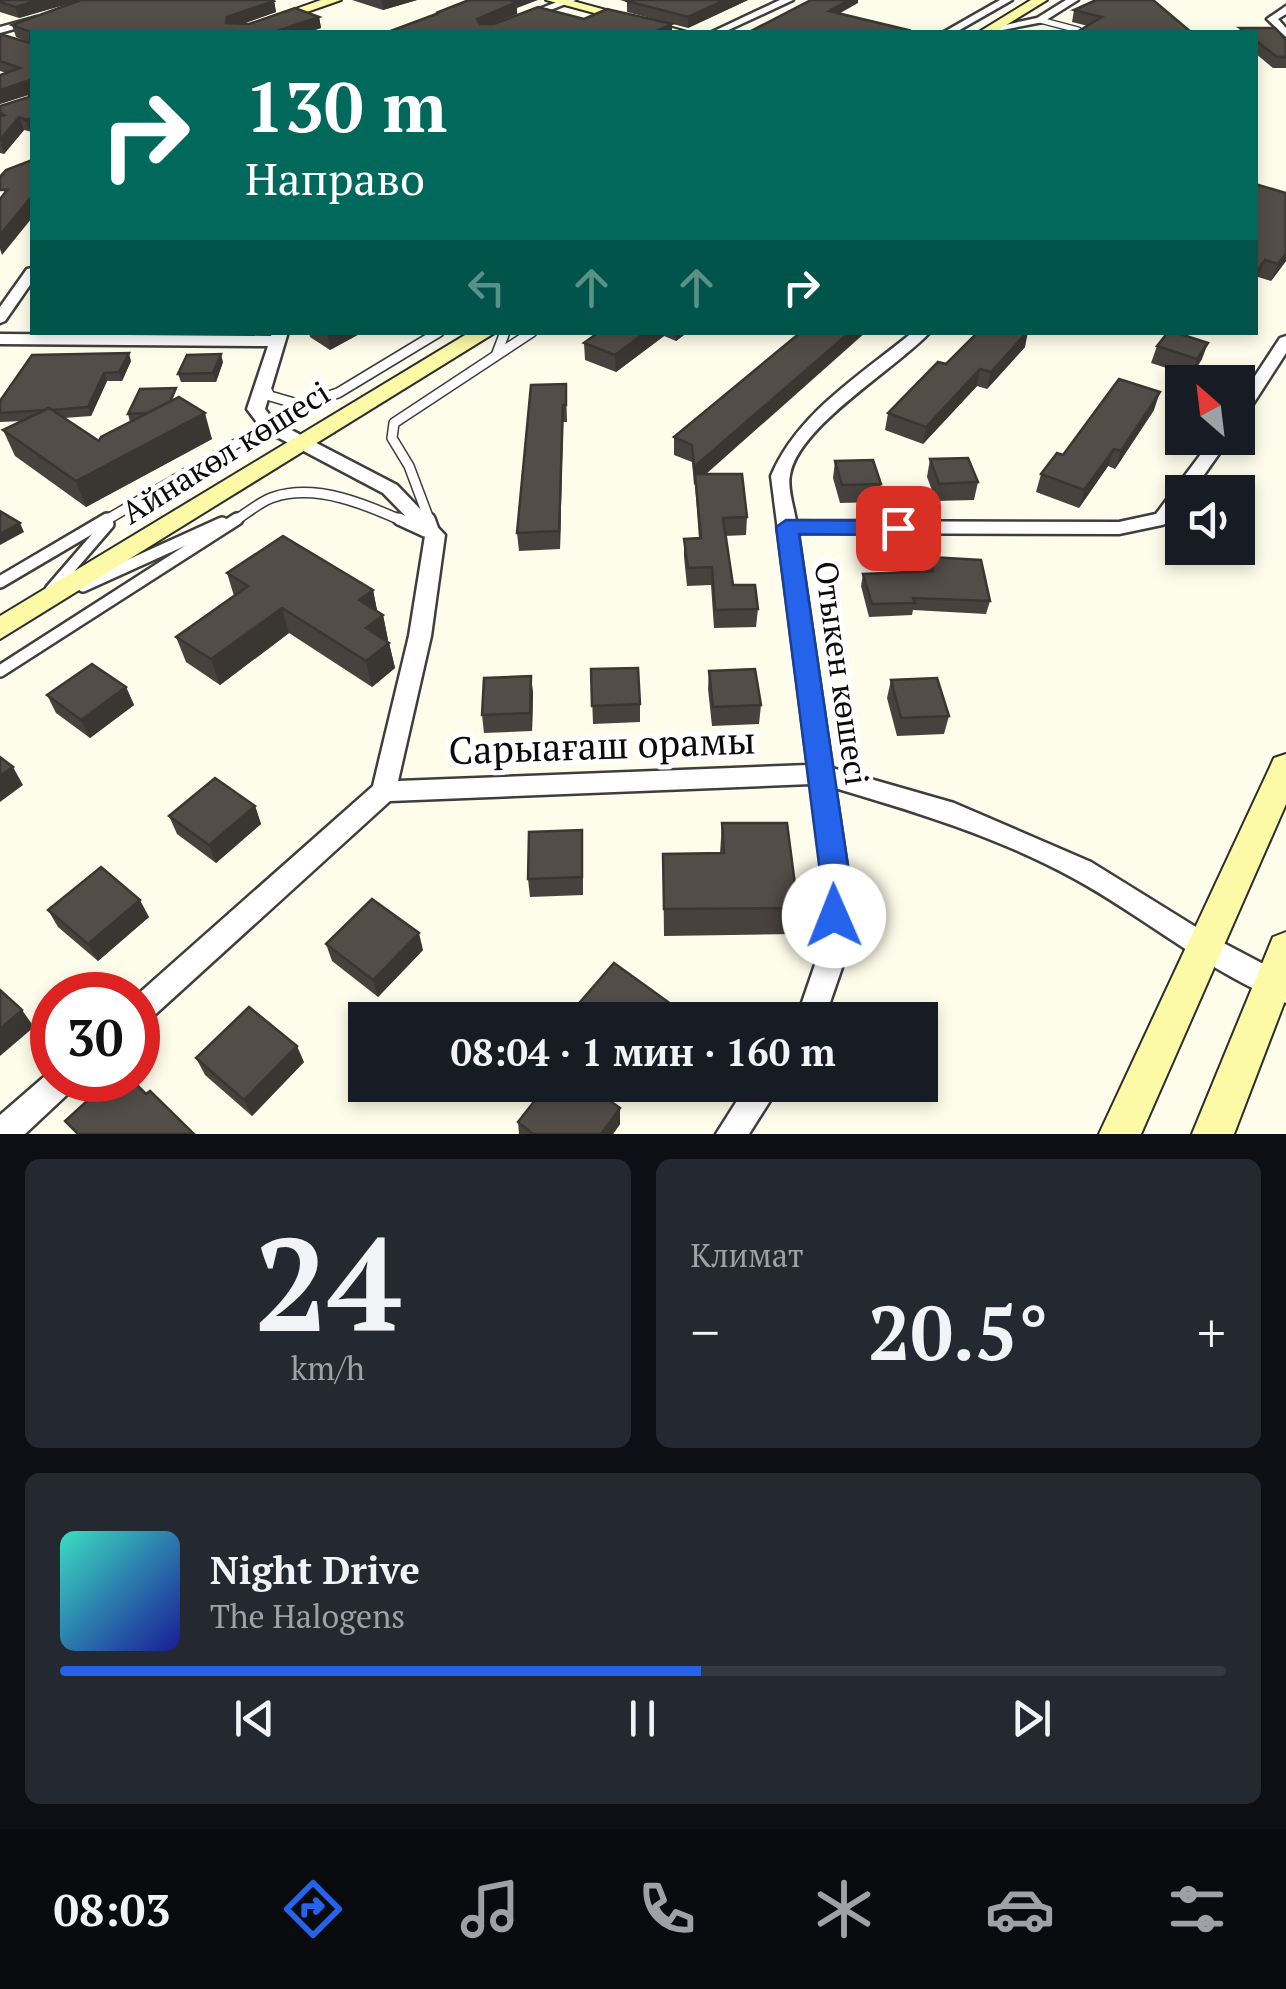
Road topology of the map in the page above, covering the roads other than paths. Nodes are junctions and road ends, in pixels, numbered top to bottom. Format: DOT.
graph roads {
  1 [pos="334,0"];
  2 [pos="788,0"];
  3 [pos="1007,0"];
  4 [pos="1040,0"];
  5 [pos="1073,0"];
  6 [pos="563,1"];
  7 [pos="1286,9"];
  8 [pos="53,15"];
  9 [pos="1040,20"];
  10 [pos="973,26"];
  11 [pos="0,30"];
  12 [pos="244,30"];
  13 [pos="491,30"];
  14 [pos="672,30"];
  15 [pos="720,30"];
  16 [pos="991,30"];
  17 [pos="994,30"];
  18 [pos="1073,30"];
  19 [pos="1286,34"];
  20 [pos="0,39"];
  21 [pos="14,43"];
  22 [pos="30,275"];
  23 [pos="0,318"];
  24 [pos="434,335"];
  25 [pos="521,335"];
  26 [pos="919,335"];
  27 [pos="278,337"];
  28 [pos="0,339"];
  29 [pos="1286,341"];
  30 [pos="491,343"];
  31 [pos="264,385"];
  32 [pos="1255,388"];
  33 [pos="268,425"];
  34 [pos="302,442"];
  35 [pos="246,512"];
  36 [pos="1165,514"];
  37 [pos="115,515"];
  38 [pos="786,527"];
  39 [pos="435,535"];
  40 [pos="0,582"];
  41 [pos="36,606"];
  42 [pos="0,629"];
  43 [pos="0,671"];
  44 [pos="1286,768"];
  45 [pos="820,774"];
  46 [pos="384,791"];
  47 [pos="1202,946"];
  48 [pos="1281,974"];
  49 [pos="160,992"];
  50 [pos="816,1002"];
  51 [pos="38,1102"];
  52 [pos="753,1102"];
  53 [pos="2,1134"];
  54 [pos="731,1134"];
  55 [pos="1120,1134"];
  56 [pos="1213,1134"];
  1 -- 12 [label="main road"];
  2 -- 15 [label="street"];
  3 -- 10 [label="street"];
  4 -- 16 [label="main road"];
  5 -- 9 [label="street"];
  6 -- 13 [label="street"];
  6 -- 14 [label="main road"];
  7 -- 19 [label="street"];
  8 -- 11 [label="street"];
  9 -- 17 [label="street"];
  9 -- 18 [label="lane"];
  20 -- 21 [label="street"];
  22 -- 23 [label="street"];
  24 -- 31 [label="lane"];
  25 -- 30 [label="lane"];
  26 -- 38 [label="street, Отыкен көшесі"];
  27 -- 28 [label="street"];
  27 -- 31 [label="street"];
  29 -- 32 [label="street"];
  30 -- 34 [label="main road, Айнакөл көшесі"];
  30 -- 39 [label="lane"];
  31 -- 33 [label="street"];
  33 -- 34 [label="street"];
  33 -- 37 [label="lane"];
  34 -- 39 [label="street"];
  34 -- 41 [label="main road, Айнакөл көшесі"];
  35 -- 39 [label="lane"];
  35 -- 41 [label="lane"];
  35 -- 43 [label="lane"];
  36 -- 38 [label="street"];
  37 -- 40 [label="lane"];
  37 -- 41 [label="lane"];
  38 -- 45 [label="street, Отыкен көшесі"];
  39 -- 46 [label="street"];
  41 -- 42 [label="main road, Айнакөл көшесі"];
  44 -- 47 [label="main road"];
  45 -- 46 [label="street, Сарыағаш орамы"];
  45 -- 47 [label="street, Сарыағаш орамы"];
  45 -- 50 [label="street, Отыкен көшесі"];
  46 -- 49 [label="street"];
  47 -- 48 [label="street, Сарыағаш орамы"];
  47 -- 55 [label="main road"];
  48 -- 56 [label="main road"];
  51 -- 53 [label="street"];
  52 -- 54 [label="street"];
}
